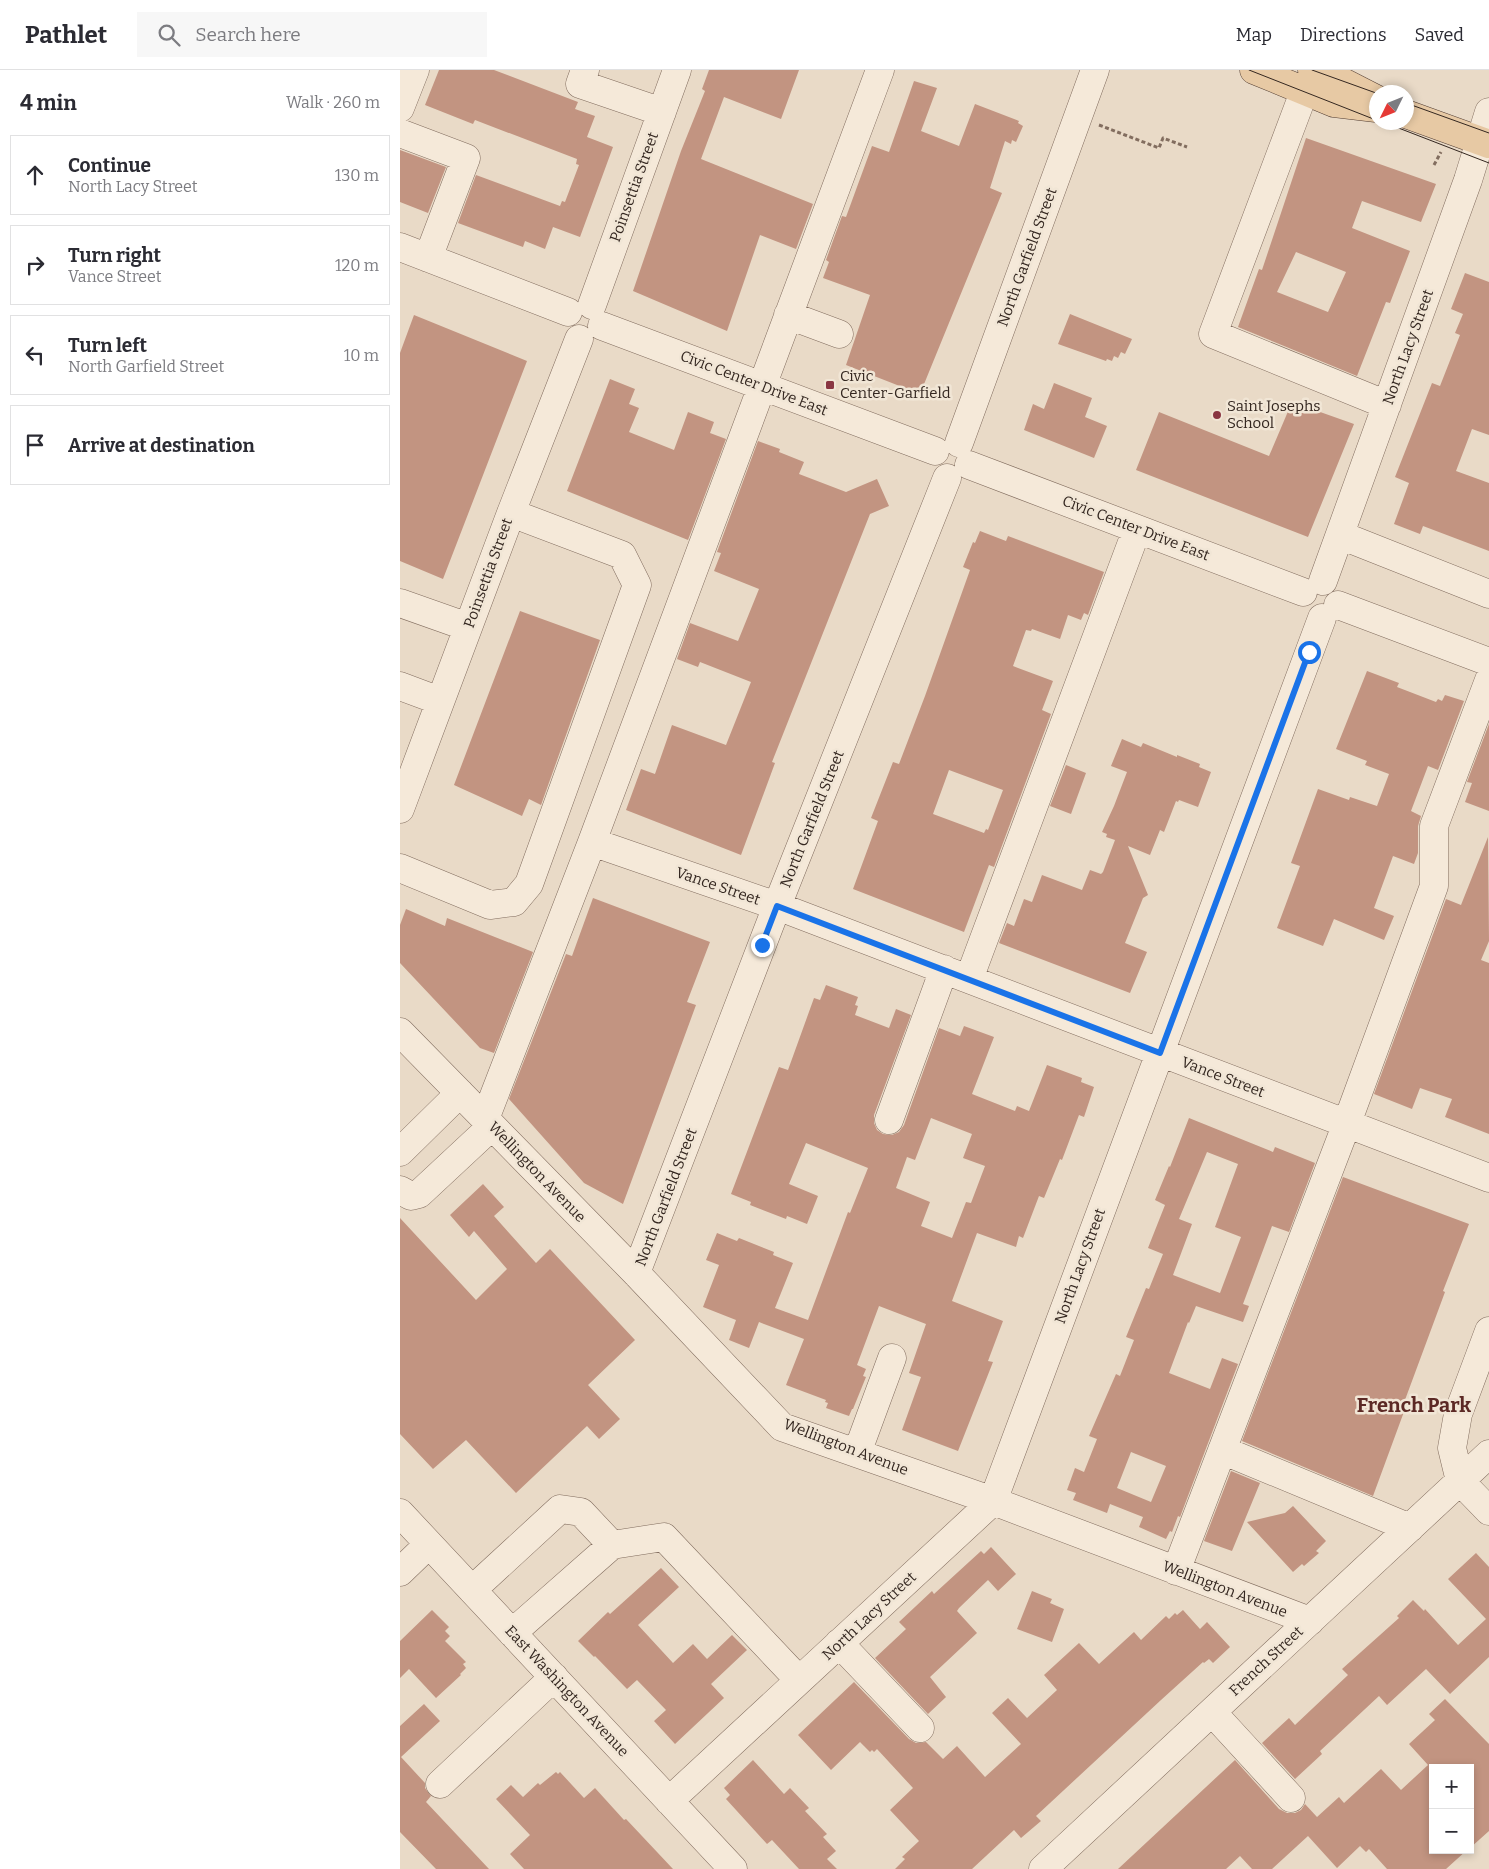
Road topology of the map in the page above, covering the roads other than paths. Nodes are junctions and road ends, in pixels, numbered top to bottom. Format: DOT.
graph roads {
  1 [pos="415,70"];
  2 [pos="585,70"];
  3 [pos="677,70"];
  4 [pos="880,70"];
  5 [pos="1095,70"];
  6 [pos="1254,70"];
  7 [pos="1310,76"];
  8 [pos="1369,95"];
  9 [pos="1369,107"];
  10 [pos="400,108"];
  11 [pos="662,112"];
  12 [pos="1489,112"];
  13 [pos="1414,117"];
  14 [pos="400,132"];
  15 [pos="1485,142"];
  16 [pos="400,247"];
  17 [pos="428,258"];
  18 [pos="788,315"];
  19 [pos="585,321"];
  20 [pos="838,334"];
  21 [pos="762,386"];
  22 [pos="1387,405"];
  23 [pos="952,459"];
  24 [pos="511,513"];
  25 [pos="1137,528"];
  26 [pos="1340,535"];
  27 [pos="1313,586"];
  28 [pos="1489,594"];
  29 [pos="400,603"];
  30 [pos="1330,611"];
  31 [pos="468,627"];
  32 [pos="1489,662"];
  33 [pos="1489,680"];
  34 [pos="400,686"];
  35 [pos="440,701"];
  36 [pos="400,809"];
  37 [pos="592,842"];
  38 [pos="400,868"];
  39 [pos="777,906"];
  40 [pos="957,974"];
  41 [pos="400,1032"];
  42 [pos="1160,1053"];
  43 [pos="460,1093"];
  44 [pos="889,1120"];
  45 [pos="489,1122"];
  46 [pos="1347,1123"];
  47 [pos="400,1152"];
  48 [pos="1489,1178"];
  49 [pos="400,1190"];
  50 [pos="636,1274"];
  51 [pos="1489,1331"];
  52 [pos="892,1358"];
  53 [pos="1222,1450"];
  54 [pos="857,1453"];
  55 [pos="1489,1454"];
  56 [pos="1460,1481"];
  57 [pos="993,1501"];
  58 [pos="1489,1512"];
  59 [pos="400,1513"];
  60 [pos="1410,1528"];
  61 [pos="430,1544"];
  62 [pos="612,1546"];
  63 [pos="1176,1571"];
  64 [pos="400,1572"];
  65 [pos="472,1590"];
  66 [pos="1310,1621"];
  67 [pos="512,1633"];
  68 [pos="839,1643"];
  69 [pos="554,1677"];
  70 [pos="799,1680"];
  71 [pos="1212,1712"];
  72 [pos="920,1728"];
  73 [pos="440,1784"];
  74 [pos="1291,1798"];
  75 [pos="669,1801"];
  76 [pos="733,1869"];
  77 [pos="1043,1869"];
  1 -- 10 [label="street"];
  2 -- 11 [label="street"];
  3 -- 11 [label="street, Poinsettia Street"];
  4 -- 18 [label="street"];
  5 -- 23 [label="street, North Garfield Street"];
  6 -- 7 [label="main road"];
  7 -- 8 [label="main road"];
  7 -- 9 [label="main road"];
  7 -- 22 [label="street"];
  11 -- 19 [label="street, Poinsettia Street"];
  12 -- 15 [label="street, North Lacy Street"];
  13 -- 15 [label="main road"];
  14 -- 17 [label="street"];
  15 -- 22 [label="street, North Lacy Street"];
  16 -- 17 [label="street, Civic Center Drive East"];
  17 -- 19 [label="street, Civic Center Drive East"];
  18 -- 20 [label="street"];
  18 -- 21 [label="street"];
  19 -- 21 [label="street, Civic Center Drive East"];
  19 -- 24 [label="street, Poinsettia Street"];
  21 -- 23 [label="street, Civic Center Drive East"];
  21 -- 37 [label="street"];
  22 -- 26 [label="street, North Lacy Street"];
  23 -- 25 [label="street, Civic Center Drive East"];
  23 -- 39 [label="street, North Garfield Street"];
  24 -- 31 [label="street, Poinsettia Street"];
  24 -- 38 [label="street"];
  25 -- 27 [label="street, Civic Center Drive East"];
  25 -- 40 [label="street"];
  26 -- 27 [label="street, North Lacy Street"];
  26 -- 28 [label="street"];
  27 -- 30 [label="street"];
  29 -- 31 [label="street"];
  30 -- 32 [label="street"];
  30 -- 42 [label="street, North Lacy Street"];
  31 -- 35 [label="street, Poinsettia Street"];
  33 -- 46 [label="street"];
  34 -- 35 [label="street"];
  35 -- 36 [label="street, Poinsettia Street"];
  37 -- 39 [label="street, Vance Street"];
  37 -- 45 [label="street"];
  39 -- 40 [label="street, Vance Street"];
  39 -- 50 [label="street, North Garfield Street"];
  40 -- 42 [label="street, Vance Street"];
  40 -- 44 [label="street"];
  41 -- 43 [label="street, Wellington Avenue"];
  42 -- 46 [label="street, Vance Street"];
  42 -- 57 [label="street, North Lacy Street"];
  43 -- 45 [label="street, Wellington Avenue"];
  43 -- 47 [label="street"];
  45 -- 49 [label="street"];
  45 -- 50 [label="street, Wellington Avenue"];
  46 -- 48 [label="street, Vance Street"];
  46 -- 53 [label="street"];
  50 -- 54 [label="street, Wellington Avenue"];
  51 -- 56 [label="street"];
  52 -- 54 [label="street"];
  53 -- 60 [label="street"];
  53 -- 63 [label="street"];
  54 -- 57 [label="street, Wellington Avenue"];
  55 -- 56 [label="street, French Street"];
  56 -- 58 [label="street"];
  56 -- 60 [label="street, French Street"];
  57 -- 63 [label="street, Wellington Avenue"];
  57 -- 68 [label="street, North Lacy Street"];
  59 -- 61 [label="street, East Washington Avenue"];
  60 -- 66 [label="street, French Street"];
  61 -- 64 [label="street"];
  61 -- 65 [label="street, East Washington Avenue"];
  62 -- 65 [label="street"];
  62 -- 67 [label="street"];
  62 -- 70 [label="street"];
  63 -- 66 [label="street, Wellington Avenue"];
  65 -- 67 [label="street, East Washington Avenue"];
  66 -- 71 [label="street, French Street"];
  67 -- 69 [label="street, East Washington Avenue"];
  68 -- 70 [label="street, North Lacy Street"];
  68 -- 72 [label="street"];
  69 -- 73 [label="street"];
  69 -- 75 [label="street, East Washington Avenue"];
  70 -- 75 [label="street, North Lacy Street"];
  71 -- 74 [label="street"];
  71 -- 77 [label="street, French Street"];
  75 -- 76 [label="street, East Washington Avenue"];
}
